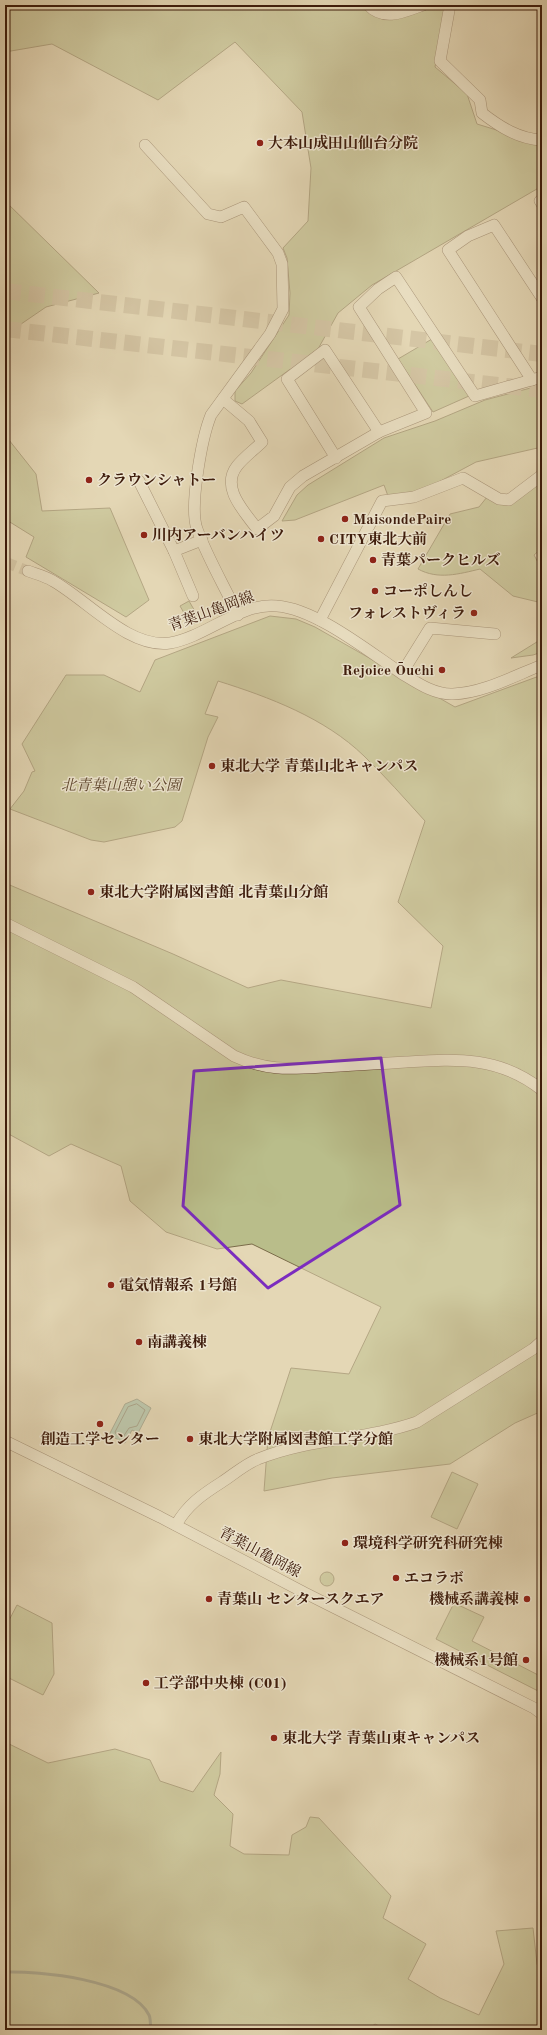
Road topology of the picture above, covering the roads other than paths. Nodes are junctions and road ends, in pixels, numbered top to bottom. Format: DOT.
graph roads {
  1 [pos="368,5"];
  2 [pos="423,5"];
  3 [pos="450,5"];
  4 [pos="542,140"];
  5 [pos="145,145"];
  6 [pos="542,199"];
  7 [pos="542,204"];
  8 [pos="542,298"];
  9 [pos="537,378"];
  10 [pos="222,399"];
  11 [pos="379,432"];
  12 [pos="336,458"];
  13 [pos="542,475"];
  14 [pos="139,481"];
  15 [pos="202,540"];
  16 [pos="174,551"];
  17 [pos="28,571"];
  18 [pos="193,596"];
  19 [pos="238,615"];
  20 [pos="320,620"];
  21 [pos="495,634"];
  22 [pos="542,665"];
  23 [pos="402,673"];
  24 [pos="5,923"];
  25 [pos="541,1089"];
  26 [pos="542,1341"];
  27 [pos="5,1441"];
  28 [pos="176,1525"];
  29 [pos="542,1714"];
  1 -- 2 [label="street"];
  3 -- 4 [label="street"];
  5 -- 10 [label="street"];
  6 -- 7 [label="street"];
  8 -- 9 [label="street"];
  9 -- 11 [label="street"];
  10 -- 12 [label="street"];
  10 -- 15 [label="street"];
  11 -- 12 [label="street"];
  11 -- 12 [label="street"];
  13 -- 20 [label="street"];
  14 -- 16 [label="street"];
  15 -- 16 [label="street"];
  15 -- 19 [label="street"];
  16 -- 18 [label="street"];
  17 -- 19 [label="street, 青葉山亀岡線"];
  19 -- 20 [label="street, 青葉山亀岡線"];
  20 -- 23 [label="street, 青葉山亀岡線"];
  21 -- 23 [label="street"];
  22 -- 23 [label="street, 青葉山亀岡線"];
  24 -- 25 [label="street"];
  26 -- 28 [label="street"];
  27 -- 28 [label="street, 青葉山亀岡線"];
  28 -- 29 [label="street, 青葉山亀岡線"];
}
